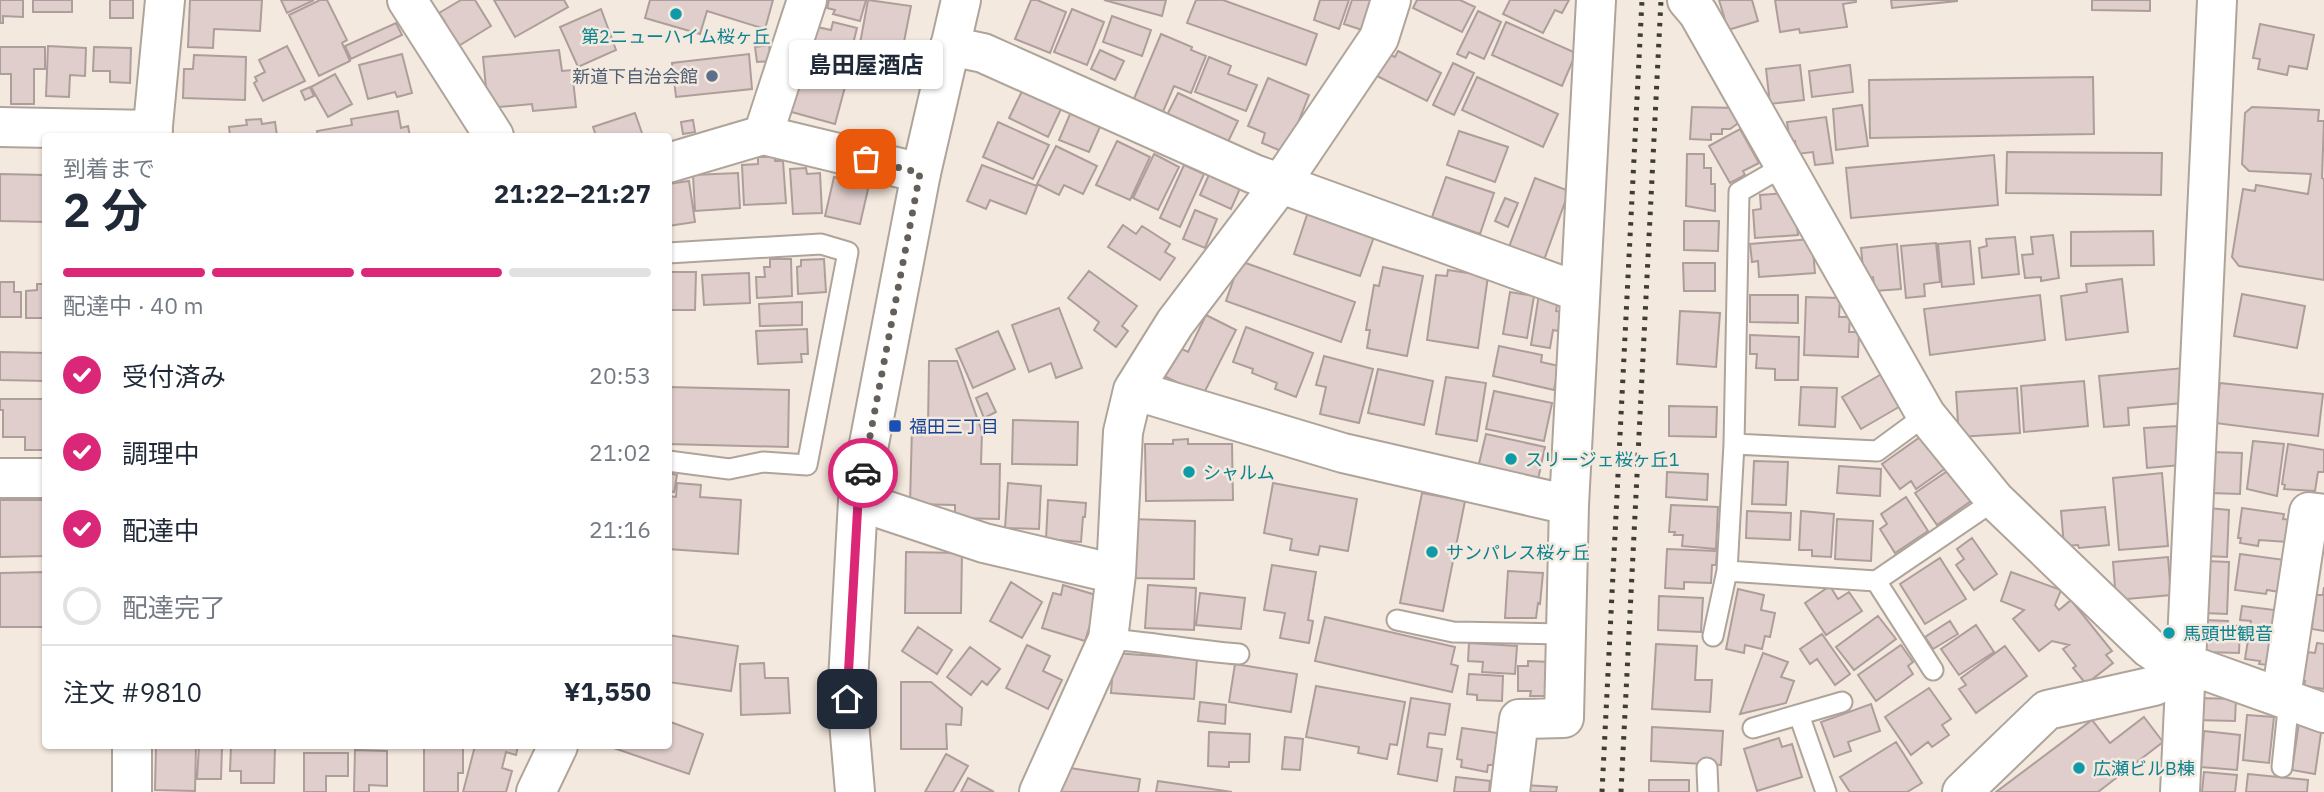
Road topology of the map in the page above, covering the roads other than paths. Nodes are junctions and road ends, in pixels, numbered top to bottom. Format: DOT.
graph roads {
  1 [pos="164,0"];
  2 [pos="407,0"];
  3 [pos="807,0"];
  4 [pos="961,0"];
  5 [pos="1391,0"];
  6 [pos="1596,0"];
  7 [pos="2217,0"];
  8 [pos="1695,4"];
  9 [pos="950,46"];
  10 [pos="0,127"];
  11 [pos="153,133"];
  12 [pos="492,133"];
  13 [pos="763,135"];
  14 [pos="672,162"];
  15 [pos="1784,166"];
  16 [pos="920,173"];
  17 [pos="1281,183"];
  18 [pos="672,253"];
  19 [pos="1579,292"];
  20 [pos="1133,390"];
  21 [pos="1926,415"];
  22 [pos="1734,444"];
  23 [pos="672,462"];
  24 [pos="0,478"];
  25 [pos="42,478"];
  26 [pos="1995,500"];
  27 [pos="858,501"];
  28 [pos="1569,505"];
  29 [pos="2324,514"];
  30 [pos="1727,571"];
  31 [pos="1116,574"];
  32 [pos="1876,581"];
  33 [pos="1397,620"];
  34 [pos="1565,634"];
  35 [pos="1713,636"];
  36 [pos="1108,639"];
  37 [pos="1239,654"];
  38 [pos="2187,668"];
  39 [pos="1933,670"];
  40 [pos="1842,702"];
  41 [pos="2298,703"];
  42 [pos="1799,715"];
  43 [pos="1753,729"];
  44 [pos="132,749"];
  45 [pos="557,749"];
  46 [pos="2282,767"];
  47 [pos="1707,768"];
  48 [pos="132,792"];
  49 [pos="536,792"];
  50 [pos="855,792"];
  51 [pos="1039,792"];
  52 [pos="1510,792"];
  53 [pos="1708,792"];
  54 [pos="1826,792"];
  55 [pos="1962,792"];
  56 [pos="2180,792"];
  1 -- 11 [label="street"];
  2 -- 12 [label="street"];
  3 -- 13 [label="street"];
  4 -- 9 [label="street"];
  5 -- 17 [label="street"];
  6 -- 19 [label="street"];
  7 -- 38 [label="street"];
  8 -- 15 [label="street"];
  9 -- 16 [label="street"];
  9 -- 17 [label="street"];
  10 -- 11 [label="street"];
  13 -- 14 [label="street"];
  13 -- 16 [label="street"];
  15 -- 21 [label="street"];
  15 -- 22 [label="lane"];
  16 -- 27 [label="street"];
  17 -- 19 [label="street"];
  17 -- 20 [label="street"];
  18 -- 23 [label="lane"];
  19 -- 28 [label="street"];
  20 -- 28 [label="street"];
  20 -- 31 [label="street"];
  21 -- 22 [label="lane"];
  21 -- 26 [label="street"];
  22 -- 30 [label="lane"];
  24 -- 25 [label="street"];
  26 -- 32 [label="lane"];
  26 -- 38 [label="street"];
  27 -- 31 [label="street"];
  27 -- 50 [label="street"];
  28 -- 34 [label="street"];
  29 -- 41 [label="street"];
  30 -- 32 [label="lane"];
  30 -- 35 [label="lane"];
  31 -- 36 [label="street"];
  32 -- 39 [label="lane"];
  33 -- 34 [label="lane"];
  34 -- 52 [label="street"];
  36 -- 37 [label="lane"];
  36 -- 51 [label="street"];
  38 -- 41 [label="street"];
  38 -- 55 [label="street"];
  38 -- 56 [label="street"];
  40 -- 42 [label="lane"];
  41 -- 46 [label="lane"];
  42 -- 43 [label="lane"];
  42 -- 54 [label="lane"];
  44 -- 48 [label="street"];
  45 -- 49 [label="street"];
  47 -- 53 [label="lane"];
}
